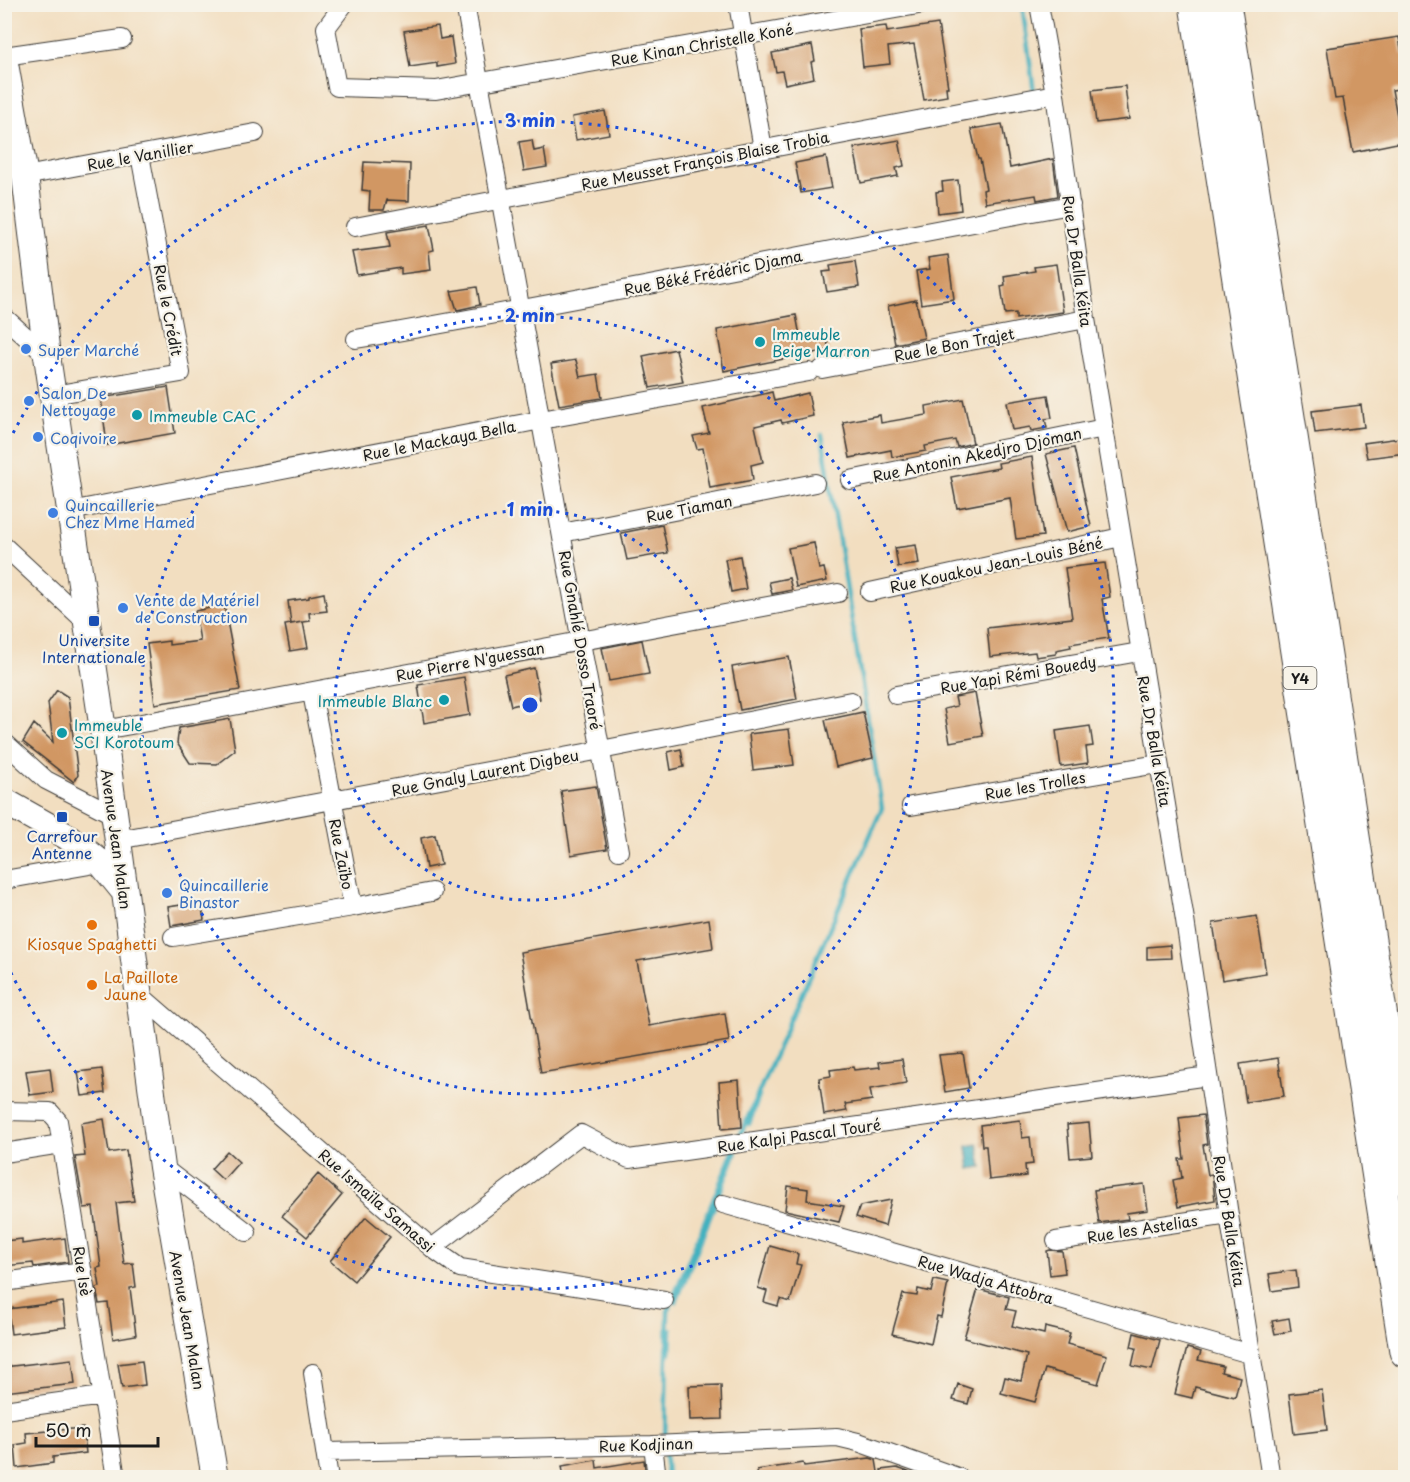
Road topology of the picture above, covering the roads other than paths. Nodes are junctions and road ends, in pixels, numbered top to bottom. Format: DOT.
graph roads {
  1 [pos="344,4"];
  2 [pos="465,4"];
  3 [pos="738,4"];
  4 [pos="924,4"];
  5 [pos="1038,4"];
  6 [pos="1196,4"];
  7 [pos="1224,4"];
  8 [pos="744,38"];
  9 [pos="122,39"];
  10 [pos="4,57"];
  11 [pos="480,83"];
  12 [pos="1055,94"];
  13 [pos="255,133"];
  14 [pos="764,149"];
  15 [pos="140,156"];
  16 [pos="25,176"];
  17 [pos="501,198"];
  18 [pos="1071,205"];
  19 [pos="355,227"];
  20 [pos="522,311"];
  21 [pos="4,317"];
  22 [pos="1086,319"];
  23 [pos="356,339"];
  24 [pos="48,356"];
  25 [pos="815,370"];
  26 [pos="53,395"];
  27 [pos="541,420"];
  28 [pos="1104,428"];
  29 [pos="850,480"];
  30 [pos="815,483"];
  31 [pos="70,511"];
  32 [pos="562,533"];
  33 [pos="1121,537"];
  34 [pos="4,546"];
  35 [pos="870,592"];
  36 [pos="837,593"];
  37 [pos="87,623"];
  38 [pos="581,639"];
  39 [pos="1139,652"];
  40 [pos="312,693"];
  41 [pos="896,695"];
  42 [pos="851,701"];
  43 [pos="103,730"];
  44 [pos="4,742"];
  45 [pos="601,750"];
  46 [pos="1158,764"];
  47 [pos="4,801"];
  48 [pos="332,801"];
  49 [pos="911,806"];
  50 [pos="114,815"];
  51 [pos="118,840"];
  52 [pos="619,851"];
  53 [pos="101,863"];
  54 [pos="4,880"];
  55 [pos="123,890"];
  56 [pos="432,892"];
  57 [pos="353,907"];
  58 [pos="173,937"];
  59 [pos="140,995"];
  60 [pos="1208,1076"];
  61 [pos="4,1111"];
  62 [pos="61,1144"];
  63 [pos="4,1153"];
  64 [pos="162,1167"];
  65 [pos="1406,1179"];
  66 [pos="723,1204"];
  67 [pos="1229,1215"];
  68 [pos="247,1232"];
  69 [pos="1056,1241"];
  70 [pos="432,1248"];
  71 [pos="83,1271"];
  72 [pos="4,1282"];
  73 [pos="664,1300"];
  74 [pos="1406,1351"];
  75 [pos="1250,1354"];
  76 [pos="314,1373"];
  77 [pos="102,1396"];
  78 [pos="4,1410"];
  79 [pos="653,1445"];
  80 [pos="326,1452"];
  81 [pos="116,1478"];
  82 [pos="215,1478"];
  83 [pos="329,1478"];
  84 [pos="657,1478"];
  85 [pos="960,1478"];
  86 [pos="1271,1478"];
  1 -- 11 [label="street, Rue Kinan Christelle Koné"];
  2 -- 11 [label="street, Rue Gnahlé Dosso Traoré"];
  3 -- 8 [label="street"];
  4 -- 8 [label="street, Rue Kinan Christelle Koné"];
  5 -- 12 [label="street, Rue Dr Balla Kéita"];
  6 -- 74 [label="highway, Y4"];
  7 -- 65 [label="highway, Y4"];
  8 -- 11 [label="street, Rue Kinan Christelle Koné"];
  8 -- 14 [label="street"];
  9 -- 10 [label="street"];
  10 -- 16 [label="main road, Avenue Jean Malan"];
  11 -- 17 [label="street, Rue Gnahlé Dosso Traoré"];
  12 -- 14 [label="street, Rue Meusset François Blaise Trobia"];
  12 -- 18 [label="street, Rue Dr Balla Kéita"];
  13 -- 15 [label="street, Rue le Vanillier"];
  14 -- 17 [label="street, Rue Meusset François Blaise Trobia"];
  15 -- 16 [label="street, Rue le Vanillier"];
  15 -- 26 [label="street, Rue le Crédit"];
  16 -- 24 [label="main road, Avenue Jean Malan"];
  17 -- 19 [label="street, Rue Meusset François Blaise Trobia"];
  17 -- 20 [label="street, Rue Gnahlé Dosso Traoré"];
  18 -- 20 [label="street, Rue Béké Frédéric Djama"];
  18 -- 22 [label="street, Rue Dr Balla Kéita"];
  20 -- 23 [label="street, Rue Béké Frédéric Djama"];
  20 -- 27 [label="street, Rue Gnahlé Dosso Traoré"];
  21 -- 24 [label="street"];
  22 -- 25 [label="street, Rue le Bon Trajet"];
  22 -- 28 [label="street, Rue Dr Balla Kéita"];
  24 -- 26 [label="main road, Avenue Jean Malan"];
  25 -- 27 [label="street, Rue le Mackaya Bella"];
  26 -- 31 [label="main road, Avenue Jean Malan"];
  27 -- 31 [label="street, Rue le Mackaya Bella"];
  27 -- 32 [label="street, Rue Gnahlé Dosso Traoré"];
  28 -- 29 [label="street, Rue Antonin Akedjro Djoman"];
  28 -- 33 [label="street, Rue Dr Balla Kéita"];
  30 -- 32 [label="street, Rue Tiaman"];
  31 -- 37 [label="main road, Avenue Jean Malan"];
  32 -- 38 [label="street, Rue Gnahlé Dosso Traoré"];
  33 -- 35 [label="street, Rue Kouakou Jean-Louis Béné"];
  33 -- 39 [label="street, Rue Dr Balla Kéita"];
  34 -- 37 [label="street"];
  36 -- 38 [label="street, Rue Pierre N'guessan"];
  37 -- 43 [label="main road, Avenue Jean Malan"];
  38 -- 40 [label="street, Rue Pierre N'guessan"];
  38 -- 45 [label="street, Rue Gnahlé Dosso Traoré"];
  39 -- 41 [label="street, Rue Yapi Rémi Bouedy"];
  39 -- 46 [label="street, Rue Dr Balla Kéita"];
  40 -- 43 [label="street, Rue Pierre N'guessan"];
  40 -- 48 [label="street, Rue Zaïbo"];
  42 -- 45 [label="street, Rue Gnaly Laurent Digbeu"];
  43 -- 50 [label="main road, Avenue Jean Malan"];
  44 -- 50 [label="street"];
  45 -- 48 [label="street, Rue Gnaly Laurent Digbeu"];
  45 -- 52 [label="street, Rue Gnahlé Dosso Traoré"];
  46 -- 49 [label="street, Rue les Trolles"];
  46 -- 60 [label="street, Rue Dr Balla Kéita"];
  47 -- 53 [label="main road"];
  48 -- 51 [label="street, Rue Gnaly Laurent Digbeu"];
  48 -- 57 [label="street, Rue Zaïbo"];
  50 -- 51 [label="main road, Avenue Jean Malan"];
  51 -- 55 [label="main road, Avenue Jean Malan"];
  53 -- 54 [label="street"];
  53 -- 55 [label="main road"];
  55 -- 59 [label="main road, Avenue Jean Malan"];
  56 -- 57 [label="street"];
  57 -- 58 [label="street, Rue Zaïbo"];
  59 -- 64 [label="main road, Avenue Jean Malan"];
  59 -- 70 [label="street, Rue Ismaïla Samassi"];
  60 -- 67 [label="street, Rue Dr Balla Kéita"];
  60 -- 70 [label="street, Rue Kalpi Pascal Touré"];
  61 -- 62 [label="street, Rue Isè"];
  62 -- 63 [label="street"];
  62 -- 71 [label="street, Rue Isè"];
  64 -- 68 [label="street"];
  64 -- 82 [label="main road, Avenue Jean Malan"];
  66 -- 75 [label="street, Rue Wadja Attobra"];
  67 -- 69 [label="street, Rue les Astelias"];
  67 -- 75 [label="street, Rue Dr Balla Kéita"];
  70 -- 73 [label="street, Rue Ismaïla Samassi"];
  71 -- 72 [label="street"];
  71 -- 77 [label="street, Rue Isè"];
  75 -- 86 [label="street, Rue Dr Balla Kéita"];
  76 -- 80 [label="street"];
  77 -- 78 [label="street"];
  77 -- 81 [label="street, Rue Isè"];
  79 -- 80 [label="street, Rue Kodjinan"];
  79 -- 84 [label="street"];
  79 -- 85 [label="street, Rue Kodjinan"];
  80 -- 83 [label="street"];
}
